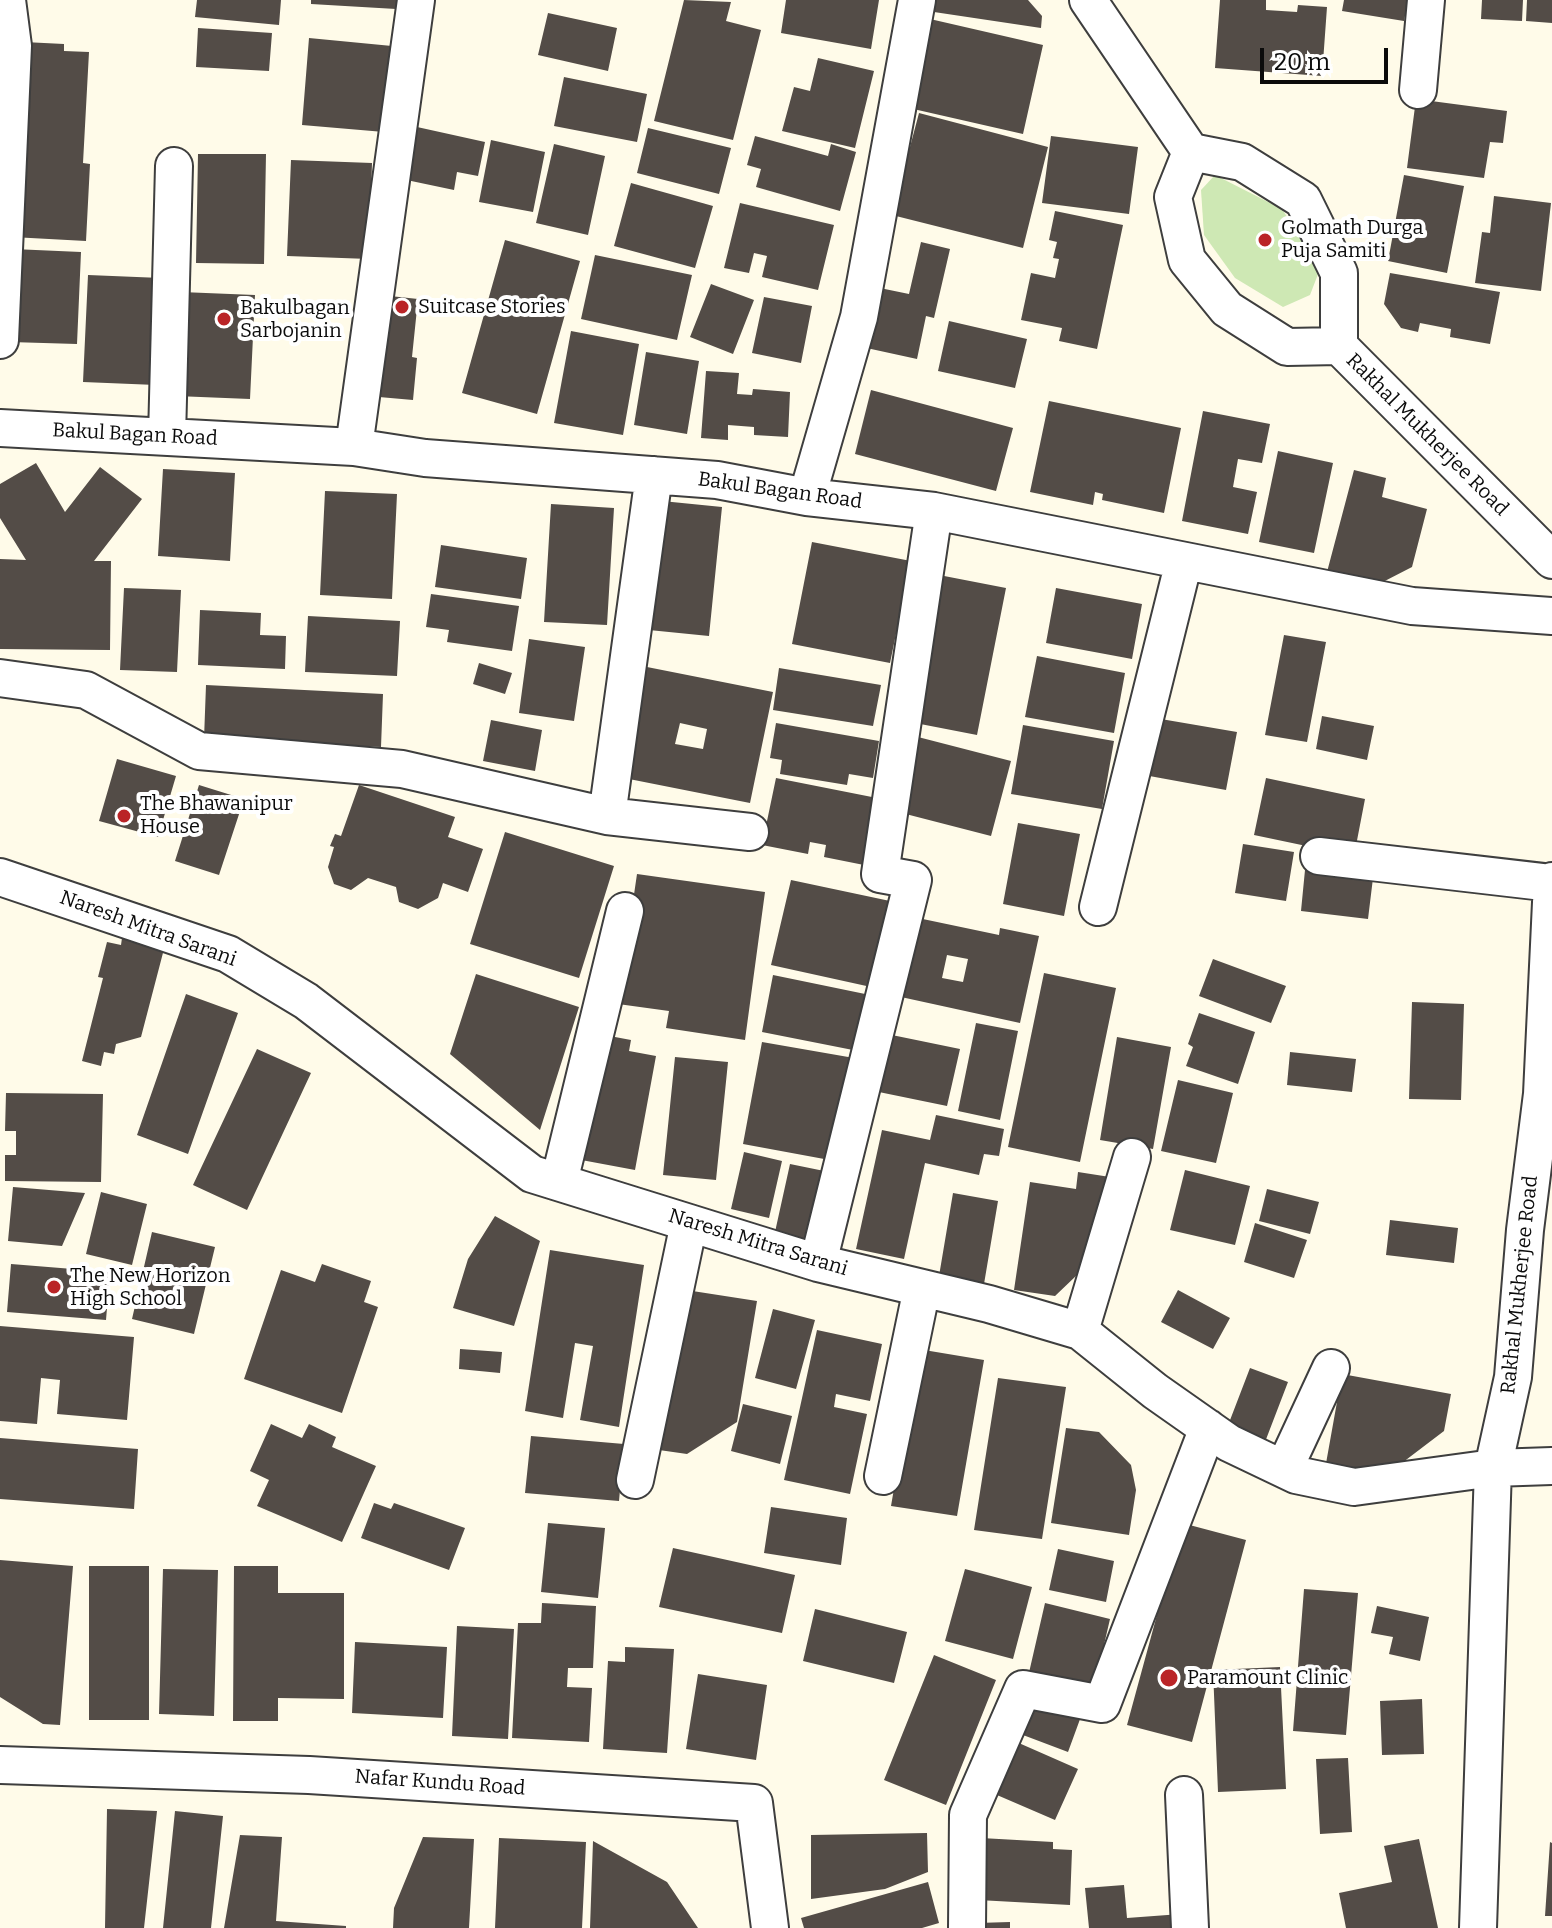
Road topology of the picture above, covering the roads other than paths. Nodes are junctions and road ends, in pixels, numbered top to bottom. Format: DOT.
graph roads {
  1 [pos="7,0"];
  2 [pos="416,0"];
  3 [pos="917,0"];
  4 [pos="1088,0"];
  5 [pos="1426,0"];
  6 [pos="1418,90"];
  7 [pos="1191,152"];
  8 [pos="174,166"];
  9 [pos="0,340"];
  10 [pos="1339,346"];
  11 [pos="0,428"];
  12 [pos="167,437"];
  13 [pos="354,447"];
  14 [pos="654,475"];
  15 [pos="807,497"];
  16 [pos="934,511"];
  17 [pos="1552,560"];
  18 [pos="1184,561"];
  19 [pos="1552,616"];
  20 [pos="0,678"];
  21 [pos="607,816"];
  22 [pos="750,832"];
  23 [pos="1319,856"];
  24 [pos="0,877"];
  25 [pos="1552,882"];
  26 [pos="1098,907"];
  27 [pos="625,911"];
  28 [pos="1550,949"];
  29 [pos="1132,1157"];
  30 [pos="559,1182"];
  31 [pos="689,1223"];
  32 [pos="818,1263"];
  33 [pos="922,1288"];
  34 [pos="1080,1331"];
  35 [pos="1331,1368"];
  36 [pos="1208,1428"];
  37 [pos="1552,1466"];
  38 [pos="1493,1468"];
  39 [pos="1284,1469"];
  40 [pos="883,1476"];
  41 [pos="635,1480"];
  42 [pos="0,1765"];
  43 [pos="1184,1795"];
  44 [pos="770,1928"];
  45 [pos="967,1928"];
  46 [pos="1190,1928"];
  47 [pos="1478,1928"];
  1 -- 9 [label="street"];
  2 -- 13 [label="street"];
  3 -- 15 [label="street"];
  4 -- 7 [label="street"];
  5 -- 6 [label="street"];
  7 -- 10 [label="street"];
  7 -- 10 [label="street, Rakhal Mukherjee Road"];
  8 -- 12 [label="street"];
  10 -- 17 [label="street, Rakhal Mukherjee Road"];
  11 -- 12 [label="street, Bakul Bagan Road"];
  12 -- 13 [label="street, Bakul Bagan Road"];
  13 -- 14 [label="street, Bakul Bagan Road"];
  14 -- 15 [label="street, Bakul Bagan Road"];
  14 -- 21 [label="street"];
  15 -- 16 [label="street, Bakul Bagan Road"];
  16 -- 18 [label="street, Bakul Bagan Road"];
  16 -- 32 [label="street"];
  18 -- 19 [label="street, Bakul Bagan Road"];
  18 -- 26 [label="street"];
  20 -- 21 [label="street"];
  21 -- 22 [label="street"];
  23 -- 25 [label="street"];
  24 -- 30 [label="street, Naresh Mitra Sarani"];
  25 -- 28 [label="street, Rakhal Mukherjee Road"];
  27 -- 30 [label="street"];
  28 -- 38 [label="street, Rakhal Mukherjee Road"];
  29 -- 34 [label="street"];
  30 -- 31 [label="street, Naresh Mitra Sarani"];
  31 -- 32 [label="street, Naresh Mitra Sarani"];
  31 -- 41 [label="street"];
  32 -- 33 [label="street, Naresh Mitra Sarani"];
  33 -- 34 [label="street, Naresh Mitra Sarani"];
  33 -- 40 [label="street"];
  34 -- 36 [label="street, Naresh Mitra Sarani"];
  35 -- 39 [label="street"];
  36 -- 39 [label="street, Naresh Mitra Sarani"];
  36 -- 45 [label="street"];
  37 -- 38 [label="street, Naresh Mitra Sarani"];
  38 -- 39 [label="street, Naresh Mitra Sarani"];
  38 -- 47 [label="street, Rakhal Mukherjee Road"];
  42 -- 44 [label="street, Nafar Kundu Road"];
  43 -- 46 [label="street"];
}
